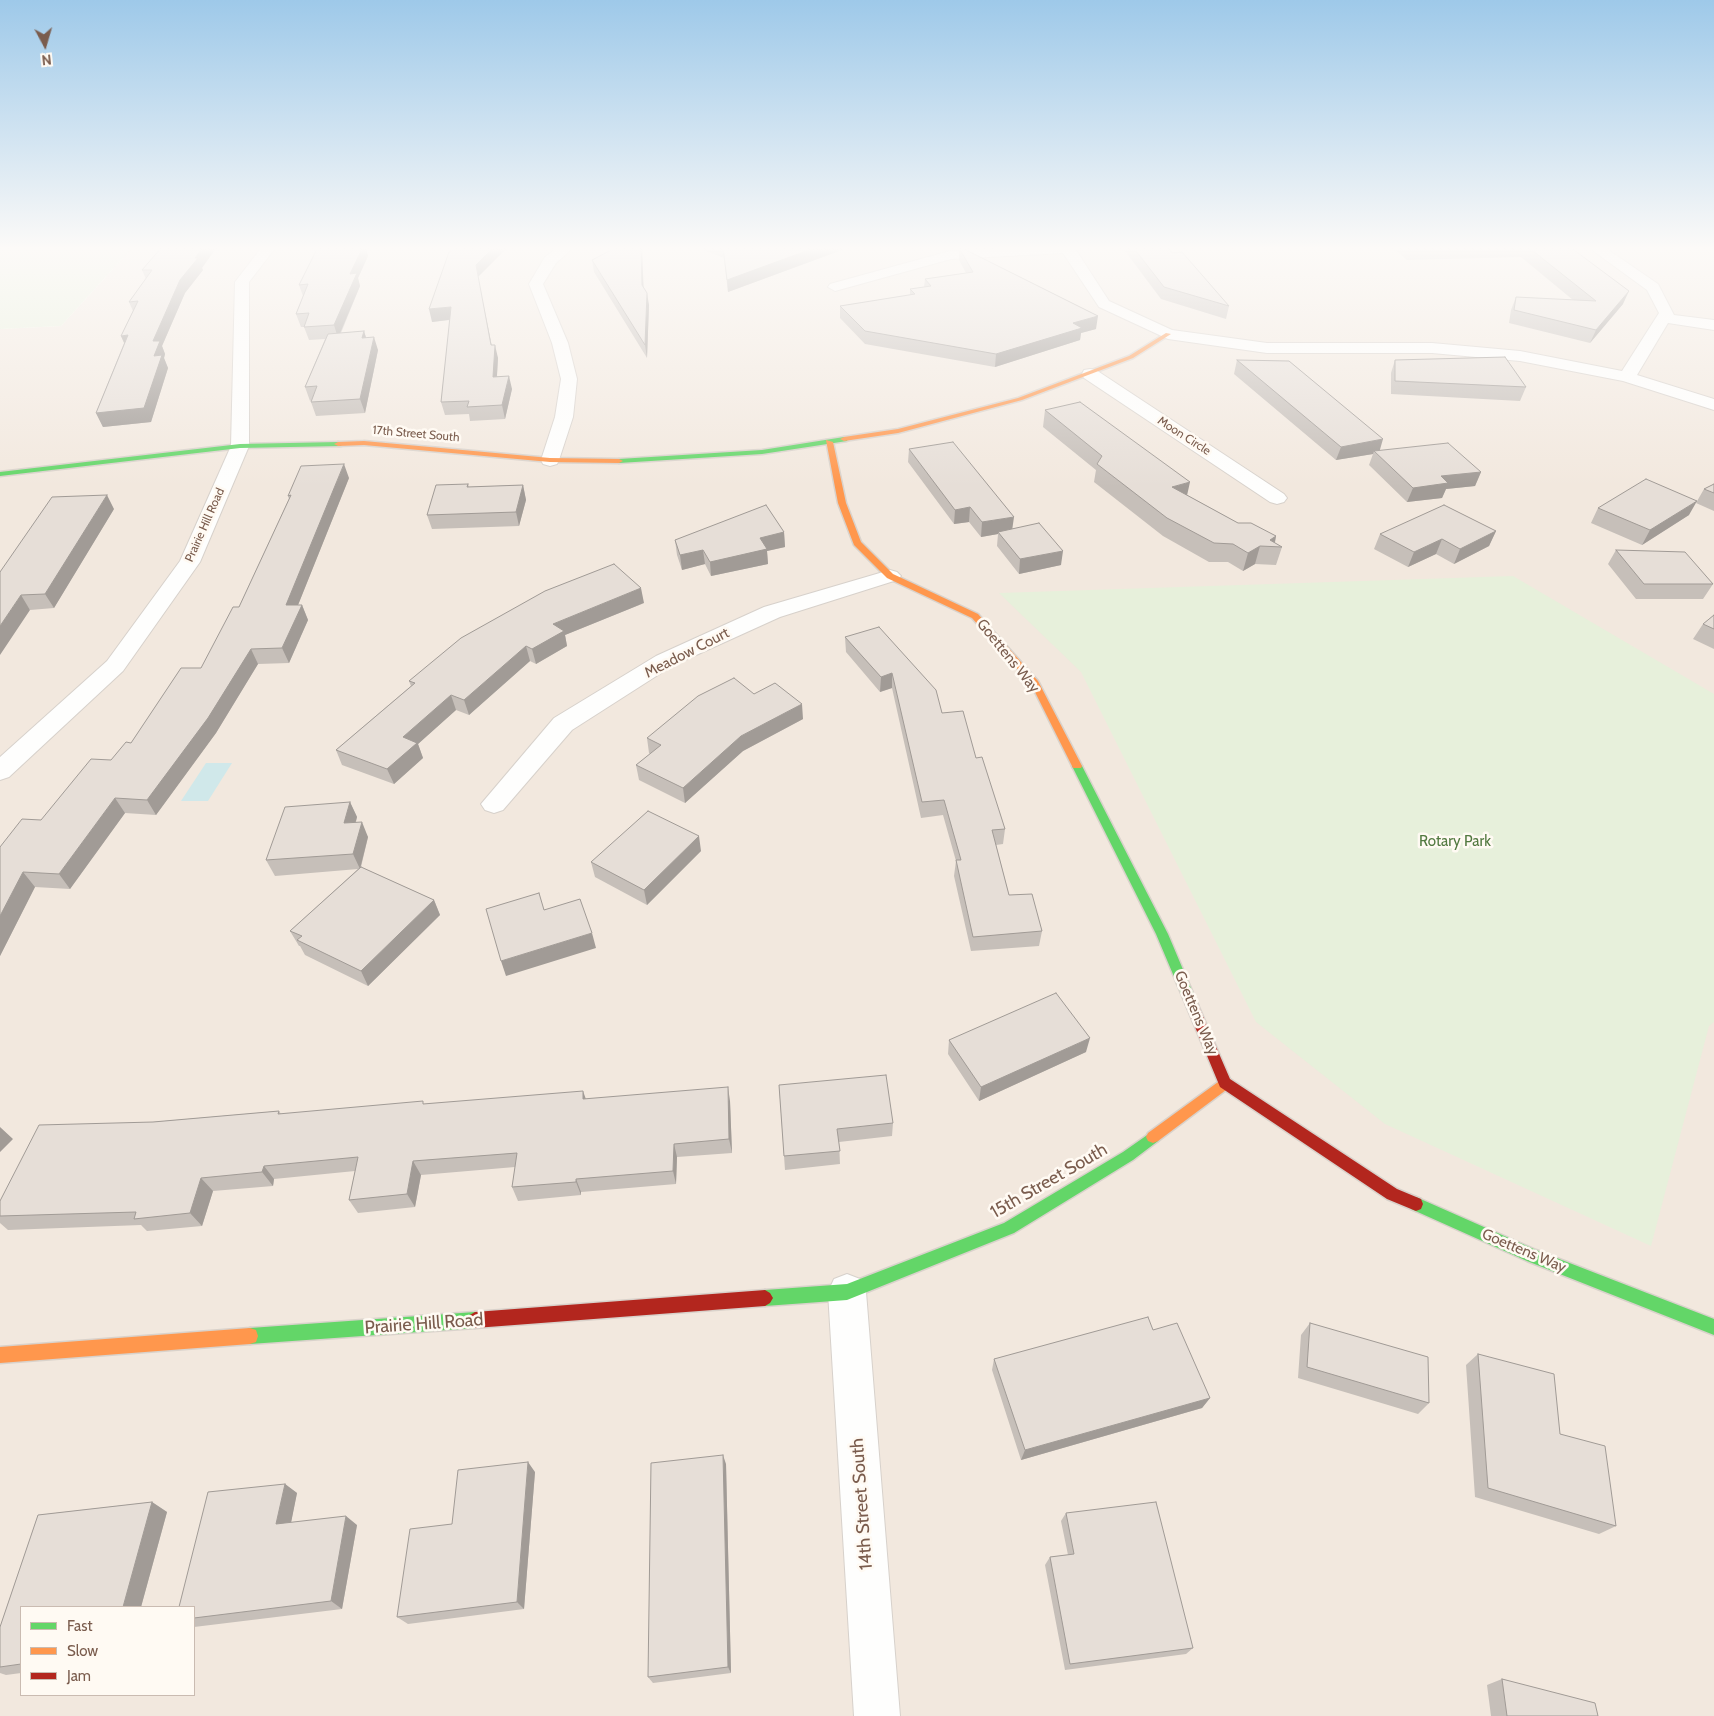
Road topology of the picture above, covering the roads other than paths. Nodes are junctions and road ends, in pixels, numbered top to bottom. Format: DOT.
graph roads {
  1 [pos="241,327"];
  2 [pos="554,327"];
  3 [pos="1153,327"];
  4 [pos="1658,327"];
  5 [pos="1168,334"];
  6 [pos="1090,374"];
  7 [pos="1627,377"];
  8 [pos="1714,405"];
  9 [pos="829,442"];
  10 [pos="240,446"];
  11 [pos="550,460"];
  12 [pos="0,474"];
  13 [pos="1277,498"];
  14 [pos="890,576"];
  15 [pos="0,771"];
  16 [pos="494,804"];
  17 [pos="1225,1083"];
  18 [pos="847,1292"];
  19 [pos="1714,1327"];
  20 [pos="0,1355"];
  21 [pos="876,1716"];
  1 -- 10 [label="street, Prairie Hill Road"];
  2 -- 11 [label="street"];
  3 -- 5 [label="street"];
  4 -- 7 [label="street"];
  5 -- 6 [label="street"];
  5 -- 7 [label="street"];
  6 -- 9 [label="street"];
  6 -- 13 [label="street, Moon Circle"];
  7 -- 8 [label="street"];
  9 -- 11 [label="street, 17th Street South"];
  9 -- 14 [label="street, Goettens Way"];
  10 -- 11 [label="street, 17th Street South"];
  10 -- 12 [label="street, 17th Street South"];
  10 -- 15 [label="street, Prairie Hill Road"];
  14 -- 16 [label="street, Meadow Court"];
  14 -- 17 [label="street, Goettens Way"];
  17 -- 18 [label="street, 15th Street South"];
  17 -- 19 [label="street, Goettens Way"];
  18 -- 20 [label="street, Prairie Hill Road"];
  18 -- 21 [label="street, 14th Street South"];
}
